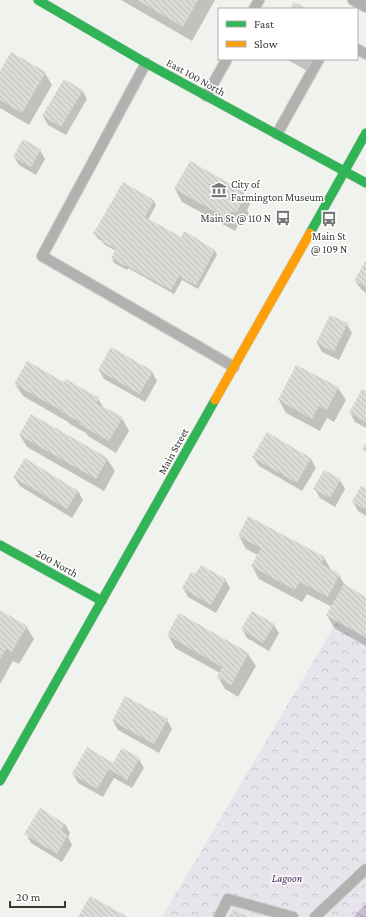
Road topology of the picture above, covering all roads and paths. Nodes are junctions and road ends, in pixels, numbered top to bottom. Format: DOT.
graph roads {
  1 [pos="38,0"];
  2 [pos="353,0"];
  3 [pos="366,7"];
  4 [pos="226,60"];
  5 [pos="319,60"];
  6 [pos="146,63"];
  7 [pos="206,96"];
  8 [pos="366,133"];
  9 [pos="277,134"];
  10 [pos="344,171"];
  11 [pos="366,183"];
  12 [pos="234,367"];
  13 [pos="0,545"];
  14 [pos="102,602"];
  15 [pos="0,781"];
  16 [pos="366,869"];
  17 [pos="219,917"];
  18 [pos="293,917"];
  19 [pos="314,917"];
  1 -- 6 [label="main road, East 100 North"];
  2 -- 3 [label="lane"];
  4 -- 7 [label="lane"];
  5 -- 9 [label="lane"];
  6 -- 7 [label="main road, East 100 North"];
  6 -- 12 [label="lane"];
  7 -- 9 [label="main road, East 100 North"];
  8 -- 10 [label="main road, Main Street"];
  9 -- 10 [label="main road, East 100 North"];
  10 -- 11 [label="main road, East 100 North"];
  10 -- 12 [label="main road, Main Street"];
  12 -- 14 [label="main road, Main Street"];
  13 -- 14 [label="main road, 200 North"];
  14 -- 15 [label="main road, Main Street"];
  16 -- 19 [label="lane"];
  17 -- 18 [label="lane"];
}
